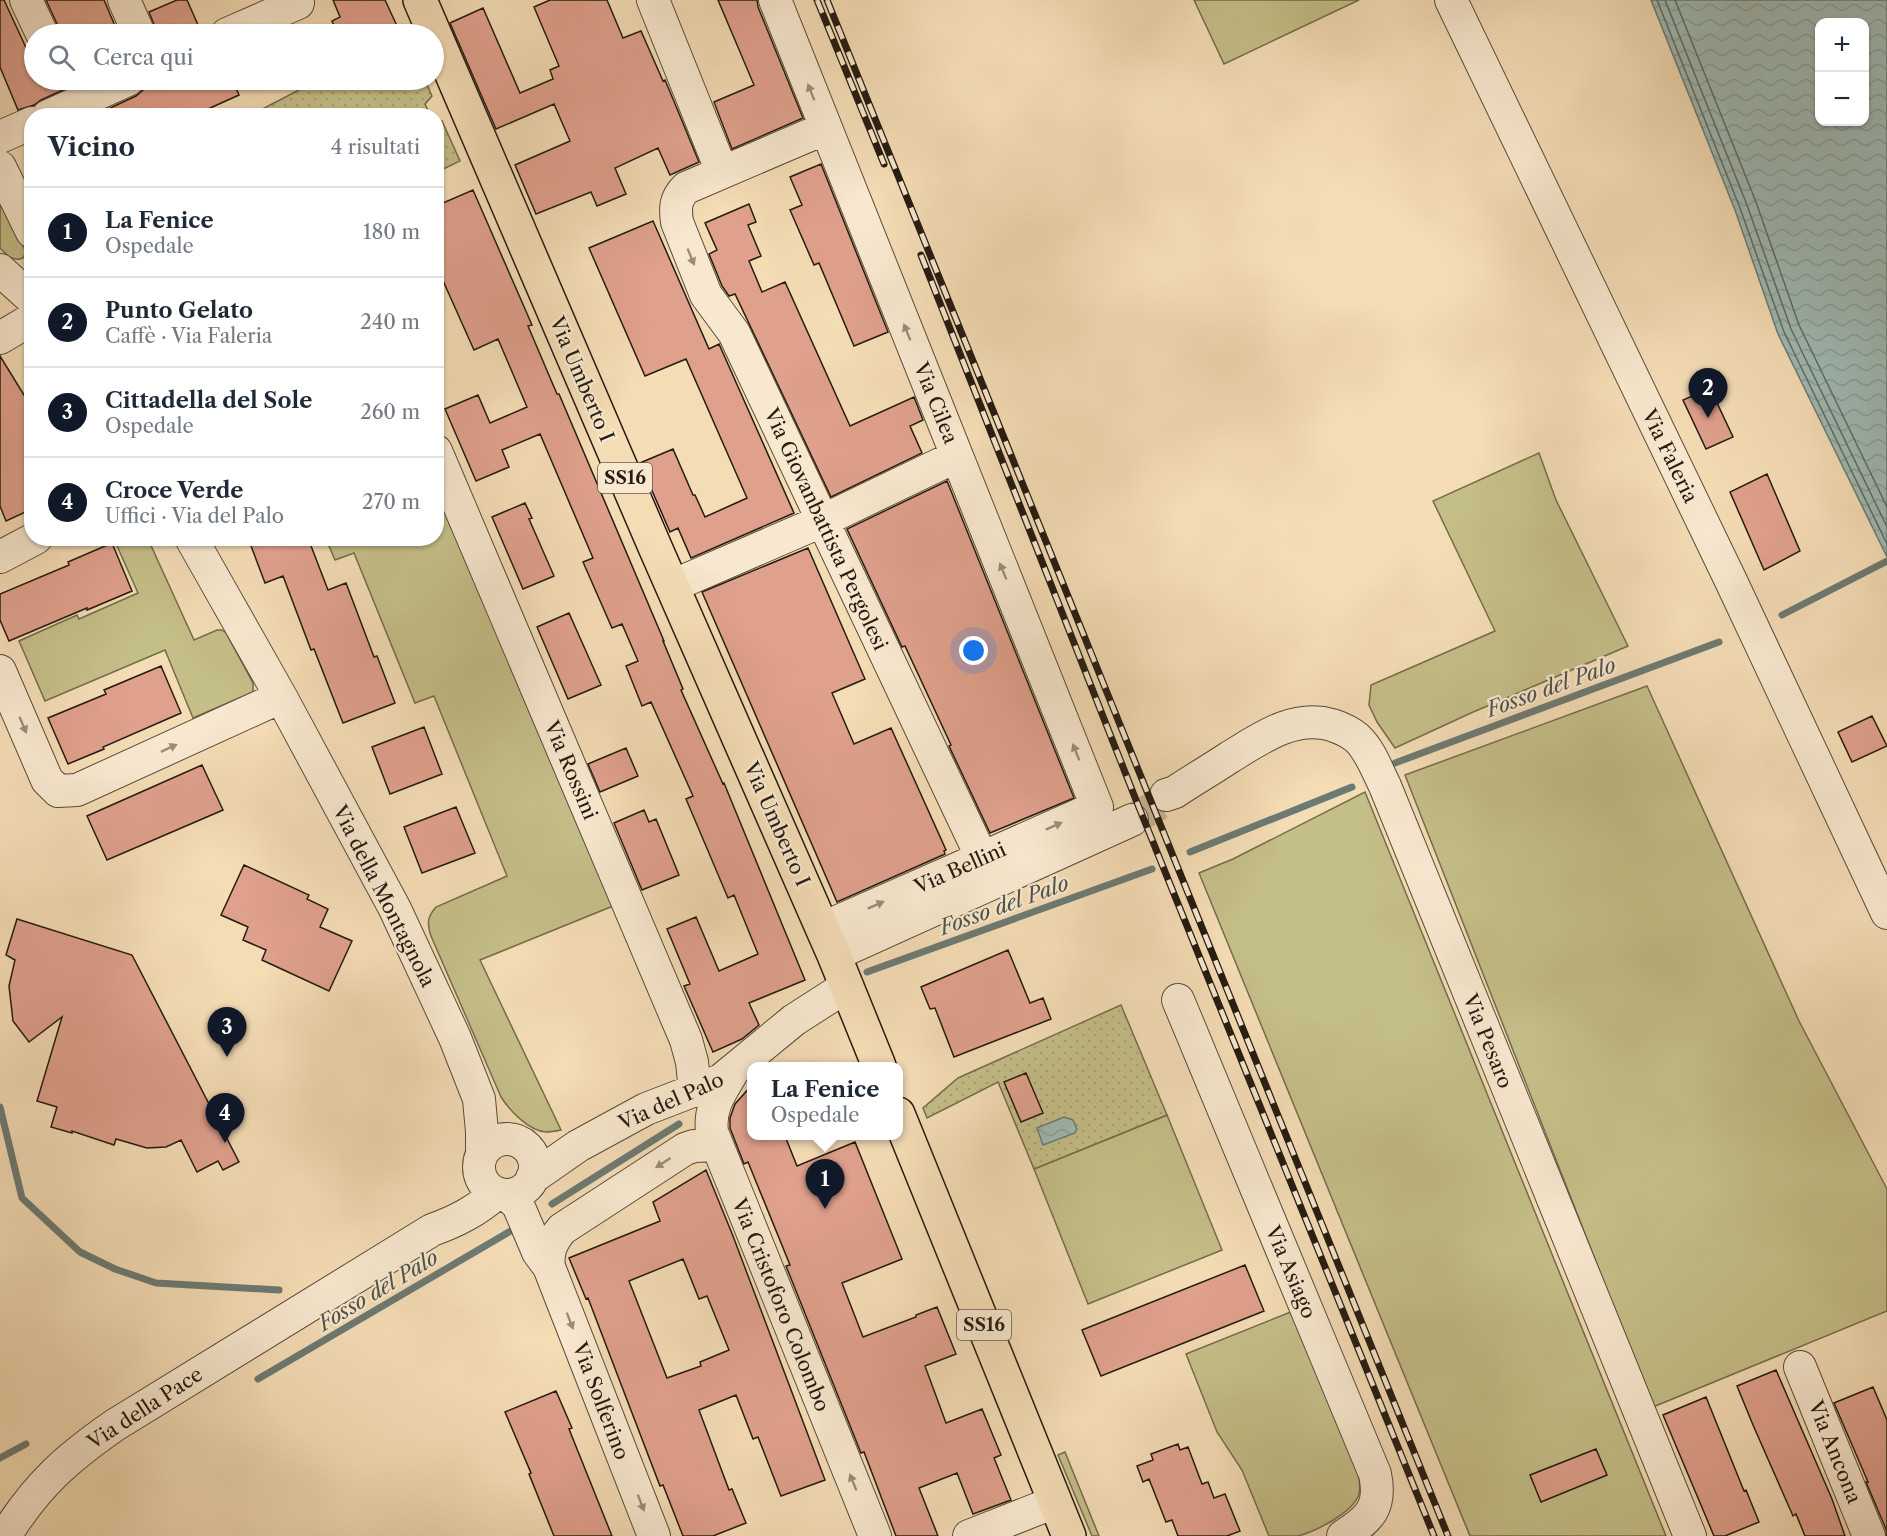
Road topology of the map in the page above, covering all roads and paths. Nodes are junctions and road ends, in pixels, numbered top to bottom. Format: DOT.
graph roads {
  1 [pos="26,0"];
  2 [pos="124,0"];
  3 [pos="297,0"];
  4 [pos="420,0"];
  5 [pos="654,0"];
  6 [pos="775,0"];
  7 [pos="1450,0"];
  8 [pos="37,24"];
  9 [pos="135,24"];
  10 [pos="250,24"];
  11 [pos="430,24"];
  12 [pos="444,56"];
  13 [pos="94,90"];
  14 [pos="61,100"];
  15 [pos="24,126"];
  16 [pos="826,128"];
  17 [pos="0,137"];
  18 [pos="0,167"];
  19 [pos="722,172"];
  20 [pos="24,216"];
  21 [pos="14,271"];
  22 [pos="24,287"];
  23 [pos="24,324"];
  24 [pos="0,338"];
  25 [pos="957,456"];
  26 [pos="444,471"];
  27 [pos="822,520"];
  28 [pos="24,544"];
  29 [pos="196,546"];
  30 [pos="0,556"];
  31 [pos="672,586"];
  32 [pos="0,671"];
  33 [pos="281,697"];
  34 [pos="1170,795"];
  35 [pos="1120,817"];
  36 [pos="982,858"];
  37 [pos="1887,913"];
  38 [pos="828,942"];
  39 [pos="847,986"];
  40 [pos="1178,1000"];
  41 [pos="877,1062"];
  42 [pos="732,1073"];
  43 [pos="695,1091"];
  44 [pos="478,1099"];
  45 [pos="903,1126"];
  46 [pos="520,1143"];
  47 [pos="717,1145"];
  48 [pos="578,1146"];
  49 [pos="504,1179"];
  50 [pos="562,1229"];
  51 [pos="549,1267"];
  52 [pos="307,1307"];
  53 [pos="1800,1367"];
  54 [pos="34,1494"];
  55 [pos="0,1500"];
  56 [pos="1055,1502"];
  57 [pos="5,1536"];
  58 [pos="654,1536"];
  59 [pos="875,1536"];
  60 [pos="969,1536"];
  61 [pos="1069,1536"];
  62 [pos="1343,1536"];
  63 [pos="1690,1536"];
  64 [pos="1869,1536"];
  1 -- 8 [label="street"];
  2 -- 9 [label="street"];
  3 -- 10 [label="street"];
  4 -- 11 [label="main road, Via Umberto I / SS16"];
  5 -- 19 [label="street"];
  16 -- 6 [label="street, Via Cilea, one-way"];
  7 -- 37 [label="street, Via Faleria"];
  12 -- 31 [label="main road, Via Umberto I / SS16"];
  13 -- 14 [label="street"];
  15 -- 17 [label="street"];
  16 -- 19 [label="street"];
  25 -- 16 [label="street, Via Cilea, one-way"];
  18 -- 20 [label="street"];
  19 -- 27 [label="street, Via Giovanbattista Pergolesi, one-way"];
  21 -- 22 [label="street"];
  23 -- 24 [label="street"];
  25 -- 27 [label="street"];
  35 -- 25 [label="street, Via Cilea, one-way"];
  26 -- 43 [label="street, Via Rossini"];
  27 -- 31 [label="street"];
  27 -- 36 [label="street, Via Giovanbattista Pergolesi"];
  28 -- 30 [label="street"];
  29 -- 33 [label="street, Via della Montagnola"];
  31 -- 38 [label="main road, Via Umberto I / SS16"];
  32 -- 33 [label="street, one-way"];
  33 -- 44 [label="street, Via della Montagnola"];
  34 -- 63 [label="street, Via Pesaro"];
  36 -- 35 [label="street, Via Bellini, one-way"];
  35 -- 38 [label="street"];
  38 -- 36 [label="street, Via Bellini, one-way"];
  38 -- 39 [label="main road, SS16"];
  39 -- 41 [label="main road, SS16"];
  39 -- 42 [label="street, Via del Palo"];
  40 -- 62 [label="street, Via Asiago"];
  42 -- 43 [label="street, Via del Palo"];
  42 -- 47 [label="street, Via Cristoforo Colombo"];
  43 -- 48 [label="street, Via del Palo"];
  44 -- 46 [label="street, Via della Montagnola"];
  44 -- 49 [label="street, Via della Montagnola"];
  45 -- 56 [label="main road, SS16"];
  46 -- 48 [label="street, Via del Palo"];
  46 -- 49 [label="street"];
  46 -- 49 [label="street, Via del Palo"];
  47 -- 50 [label="street, one-way"];
  59 -- 47 [label="street, Via Cristoforo Colombo, one-way"];
  48 -- 49 [label="street, Via del Palo"];
  49 -- 50 [label="street"];
  49 -- 51 [label="street, Via Solferino"];
  49 -- 52 [label="street, Via del Palo"];
  50 -- 51 [label="street"];
  51 -- 58 [label="street, Via Solferino, one-way"];
  52 -- 54 [label="street, Via della Pace"];
  53 -- 64 [label="street, Via Ancona"];
  54 -- 55 [label="street"];
  54 -- 57 [label="street, Via della Pace"];
  56 -- 60 [label="street"];
  56 -- 61 [label="main road, SS16"];
}
